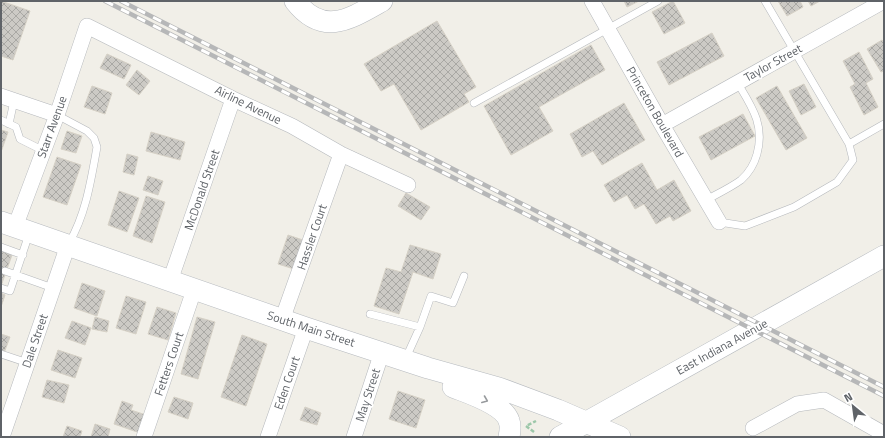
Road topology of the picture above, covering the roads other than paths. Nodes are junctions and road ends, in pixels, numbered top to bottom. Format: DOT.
graph roads {
  1 [pos="295,1"];
  2 [pos="382,1"];
  3 [pos="592,1"];
  4 [pos="658,1"];
  5 [pos="765,1"];
  6 [pos="884,1"];
  7 [pos="87,26"];
  8 [pos="608,29"];
  9 [pos="794,51"];
  10 [pos="737,82"];
  11 [pos="233,98"];
  12 [pos="7,99"];
  13 [pos="474,103"];
  14 [pos="57,115"];
  15 [pos="1,120"];
  16 [pos="9,124"];
  17 [pos="884,124"];
  18 [pos="662,125"];
  19 [pos="849,144"];
  20 [pos="44,151"];
  21 [pos="341,154"];
  22 [pos="408,185"];
  23 [pos="706,200"];
  24 [pos="719,222"];
  25 [pos="15,227"];
  26 [pos="68,245"];
  27 [pos="1,247"];
  28 [pos="23,255"];
  29 [pos="884,256"];
  30 [pos="5,271"];
  31 [pos="16,275"];
  32 [pos="464,276"];
  33 [pos="170,281"];
  34 [pos="1,288"];
  35 [pos="54,288"];
  36 [pos="194,290"];
  37 [pos="370,314"];
  38 [pos="282,320"];
  39 [pos="420,327"];
  40 [pos="306,328"];
  41 [pos="382,352"];
  42 [pos="1,354"];
  43 [pos="405,360"];
  44 [pos="28,363"];
  45 [pos="428,368"];
  46 [pos="587,422"];
  47 [pos="753,428"];
  48 [pos="884,434"];
  49 [pos="2,437"];
  50 [pos="144,437"];
  51 [pos="268,437"];
  52 [pos="354,437"];
  53 [pos="509,437"];
  54 [pos="560,437"];
  55 [pos="620,437"];
  1 -- 2 [label="main road"];
  3 -- 8 [label="street, Princeton Boulevard"];
  4 -- 8 [label="lane"];
  5 -- 9 [label="lane"];
  6 -- 9 [label="street, Taylor Street"];
  7 -- 11 [label="street, Airline Avenue"];
  7 -- 14 [label="street, Starr Avenue"];
  8 -- 13 [label="lane"];
  8 -- 18 [label="street, Princeton Boulevard"];
  9 -- 10 [label="street, Taylor Street"];
  9 -- 19 [label="lane"];
  10 -- 18 [label="street, Taylor Street"];
  10 -- 23 [label="lane"];
  11 -- 21 [label="street, Airline Avenue"];
  11 -- 33 [label="street, McDonald Street"];
  12 -- 14 [label="street"];
  12 -- 16 [label="lane"];
  14 -- 20 [label="street, Starr Avenue"];
  14 -- 26 [label="lane"];
  15 -- 16 [label="lane"];
  16 -- 20 [label="lane"];
  17 -- 19 [label="lane"];
  18 -- 23 [label="street, Princeton Boulevard"];
  19 -- 24 [label="lane"];
  20 -- 25 [label="street, Starr Avenue"];
  21 -- 22 [label="street, Airline Avenue"];
  21 -- 38 [label="street, Hassler Court"];
  23 -- 24 [label="street, Princeton Boulevard"];
  25 -- 26 [label="main road, South Main Street"];
  25 -- 28 [label="lane"];
  26 -- 33 [label="main road, South Main Street"];
  26 -- 35 [label="street, Dale Street"];
  27 -- 28 [label="lane"];
  28 -- 31 [label="lane"];
  29 -- 46 [label="main road, East Indiana Avenue"];
  30 -- 31 [label="lane"];
  31 -- 34 [label="lane"];
  31 -- 35 [label="lane"];
  32 -- 39 [label="lane"];
  33 -- 36 [label="main road, South Main Street"];
  35 -- 44 [label="street, Dale Street"];
  36 -- 38 [label="main road, South Main Street"];
  36 -- 50 [label="street, Fetters Court"];
  37 -- 39 [label="lane"];
  38 -- 40 [label="main road, South Main Street"];
  39 -- 43 [label="lane"];
  40 -- 41 [label="main road, South Main Street"];
  40 -- 51 [label="street, Eden Court"];
  41 -- 43 [label="main road, South Main Street"];
  41 -- 52 [label="street, May Street"];
  42 -- 44 [label="lane"];
  43 -- 45 [label="main road, South Main Street"];
  44 -- 49 [label="street, Dale Street"];
  45 -- 46 [label="main road, South Main Street"];
  45 -- 53 [label="main road, one-way"];
  46 -- 54 [label="main road, East Indiana Avenue"];
  46 -- 55 [label="main road, South Main Street"];
  47 -- 48 [label="street"];
}
